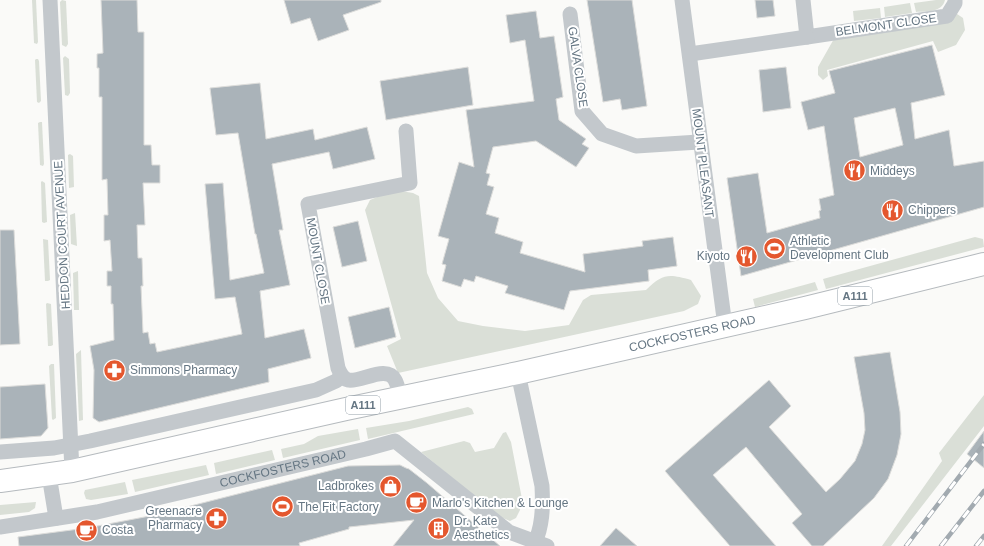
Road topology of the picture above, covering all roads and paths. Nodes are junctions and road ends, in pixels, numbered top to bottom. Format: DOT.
graph roads {
  1 [pos="50,0"];
  2 [pos="682,0"];
  3 [pos="803,0"];
  4 [pos="955,0"];
  5 [pos="570,14"];
  6 [pos="807,37"];
  7 [pos="690,54"];
  8 [pos="406,131"];
  9 [pos="700,142"];
  10 [pos="984,264"];
  11 [pos="725,326"];
  12 [pos="518,373"];
  13 [pos="342,376"];
  14 [pos="400,398"];
  15 [pos="71,445"];
  16 [pos="0,452"];
  17 [pos="72,471"];
  18 [pos="49,475"];
  19 [pos="0,481"];
  20 [pos="56,518"];
  21 [pos="0,527"];
  22 [pos="539,545"];
  1 -- 15 [label="street, HEDDON COURT AVENUE"];
  2 -- 7 [label="street, MOUNT PLEASANT"];
  3 -- 6 [label="street"];
  4 -- 6 [label="street, BELMONT CLOSE"];
  5 -- 9 [label="street, GALVA CLOSE"];
  6 -- 7 [label="street, BELMONT CLOSE"];
  7 -- 9 [label="street, MOUNT PLEASANT"];
  8 -- 13 [label="street, MOUNT CLOSE"];
  9 -- 11 [label="street, MOUNT PLEASANT"];
  10 -- 11 [label="main road, COCKFOSTERS ROAD / A111"];
  11 -- 12 [label="main road, COCKFOSTERS ROAD / A111"];
  12 -- 14 [label="main road, COCKFOSTERS ROAD / A111"];
  12 -- 22 [label="street"];
  13 -- 14 [label="street"];
  13 -- 15 [label="street"];
  14 -- 17 [label="main road, COCKFOSTERS ROAD / A111"];
  15 -- 16 [label="street"];
  15 -- 17 [label="street, HEDDON COURT AVENUE"];
  17 -- 18 [label="main road, COCKFOSTERS ROAD / A111"];
  18 -- 19 [label="main road, COCKFOSTERS ROAD / A111"];
  18 -- 20 [label="street"];
  20 -- 21 [label="street, COCKFOSTERS ROAD"];
  20 -- 22 [label="street, COCKFOSTERS ROAD"];
}
